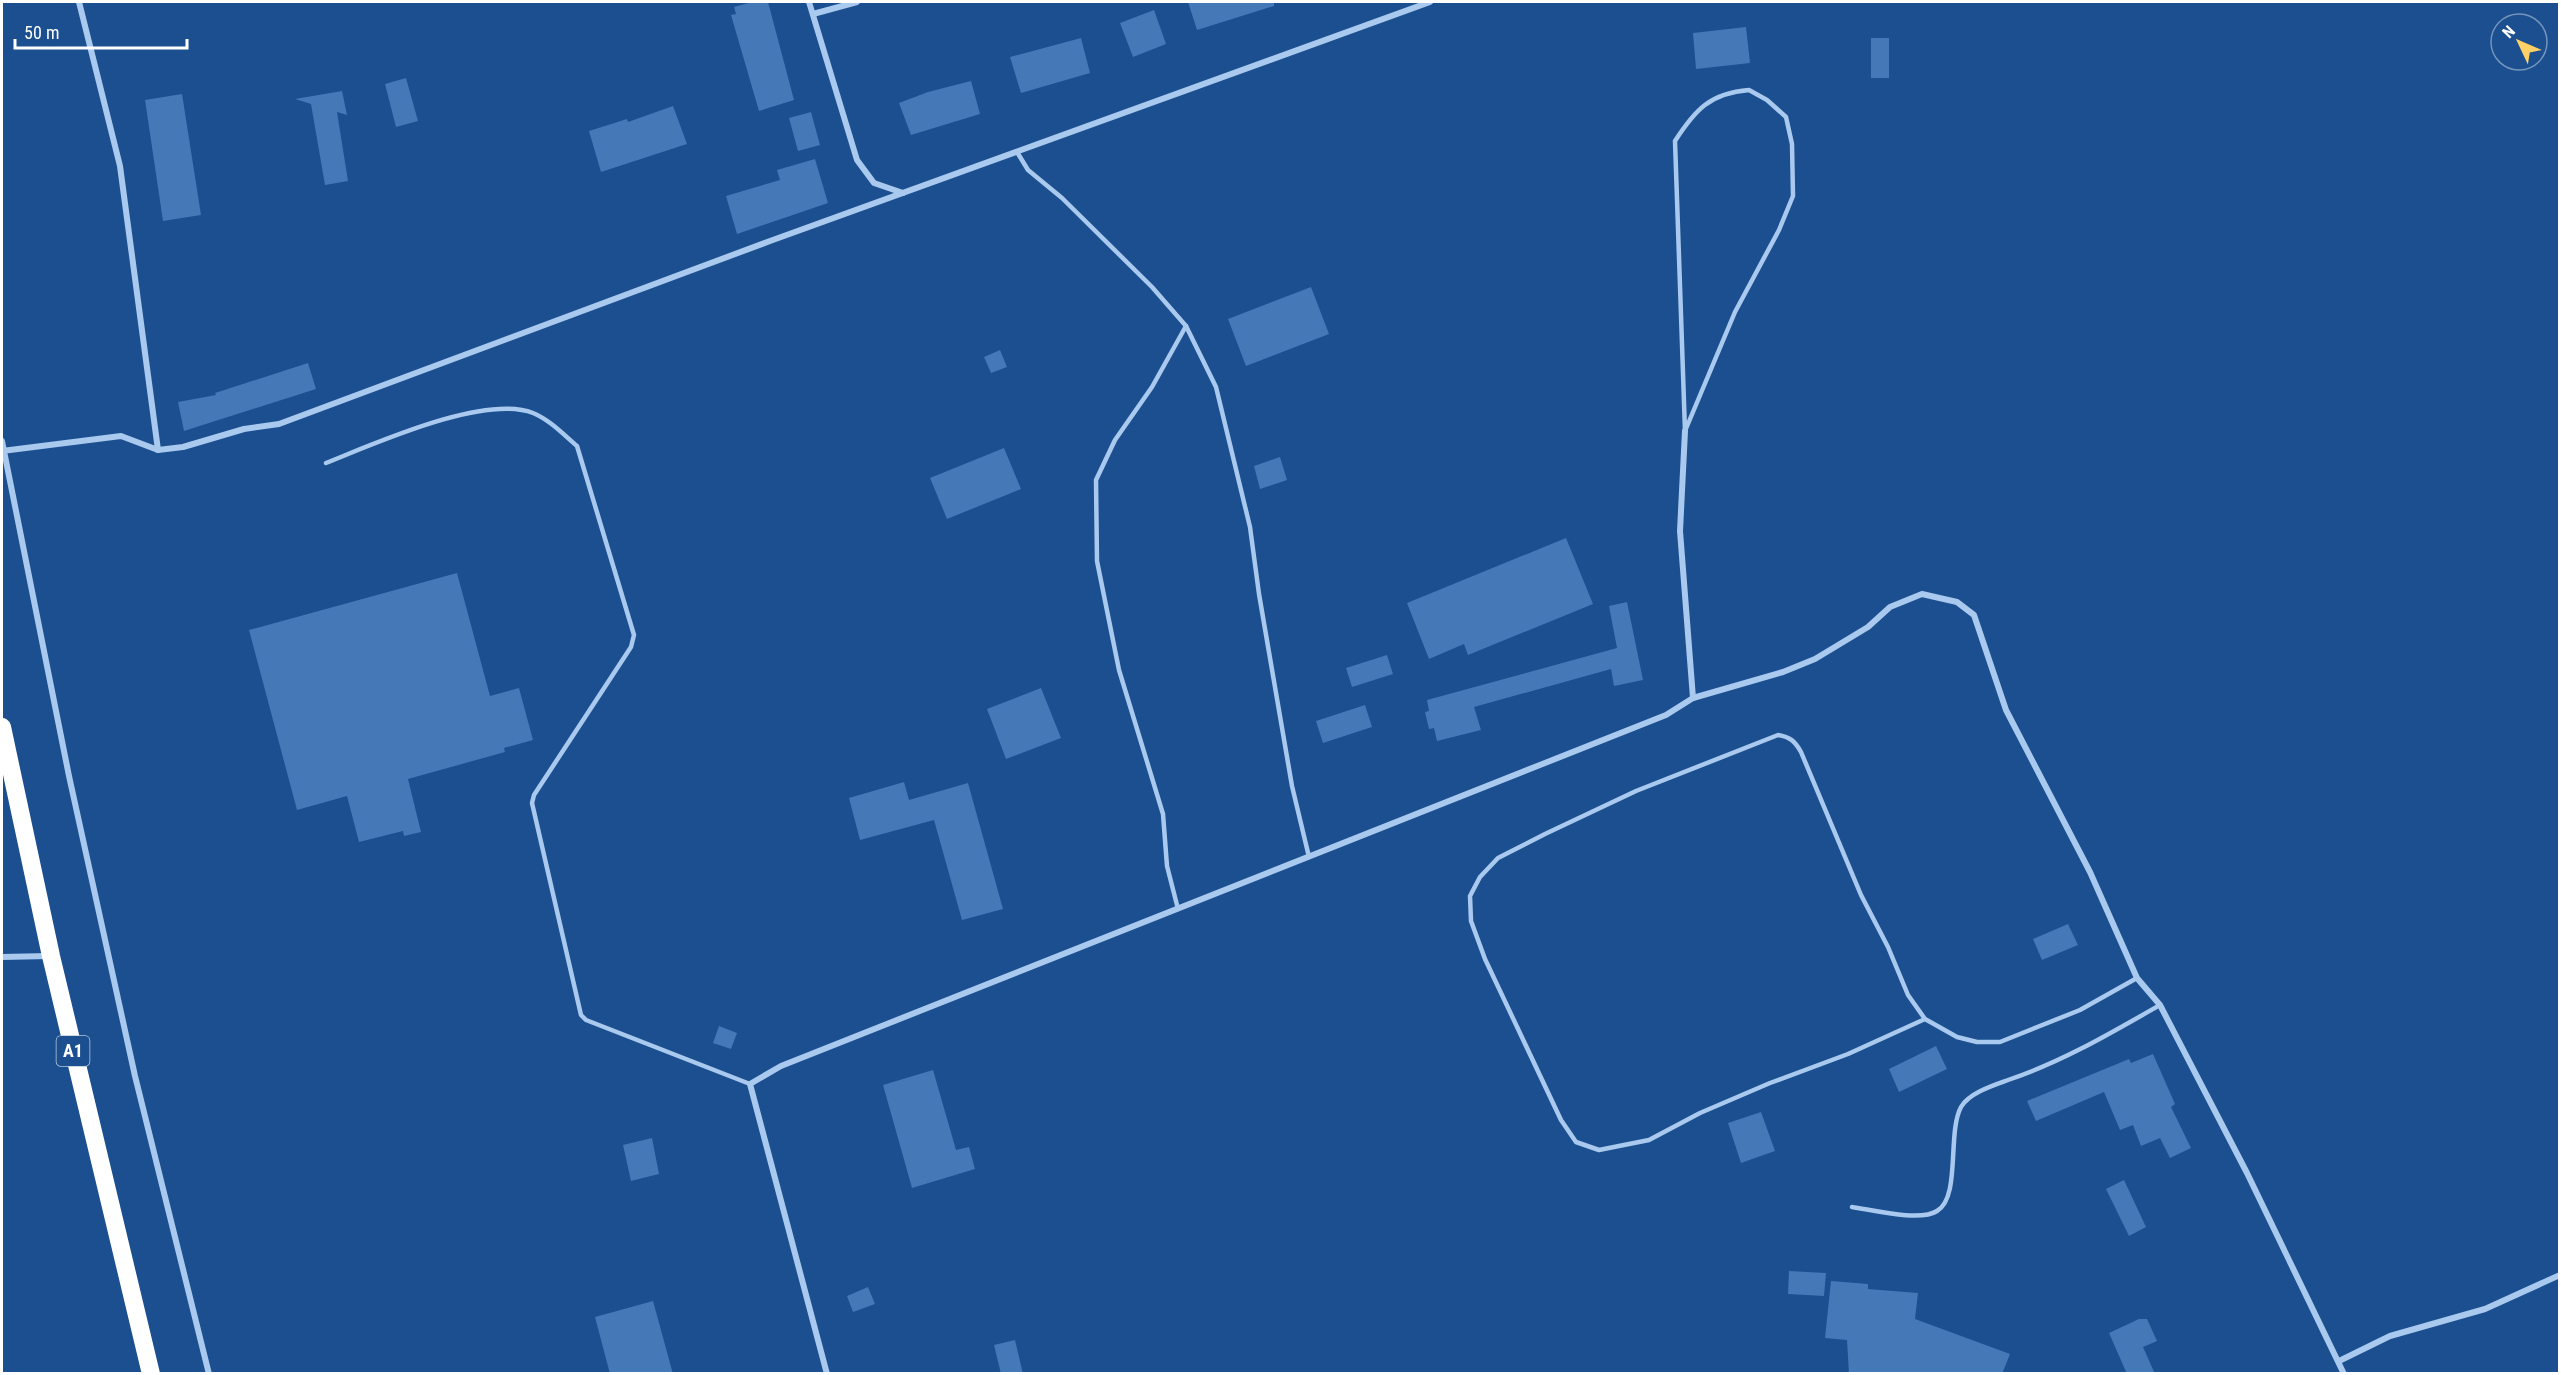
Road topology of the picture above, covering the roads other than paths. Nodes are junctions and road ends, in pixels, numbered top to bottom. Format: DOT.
graph roads {
  1 [pos="79,2"];
  2 [pos="809,2"];
  3 [pos="856,2"];
  4 [pos="1430,2"];
  5 [pos="813,14"];
  6 [pos="1017,152"];
  7 [pos="904,193"];
  8 [pos="1186,326"];
  9 [pos="1685,431"];
  10 [pos="2,441"];
  11 [pos="158,450"];
  12 [pos="2,451"];
  13 [pos="326,463"];
  14 [pos="1694,698"];
  15 [pos="2,727"];
  16 [pos="1309,857"];
  17 [pos="1178,909"];
  18 [pos="51,956"];
  19 [pos="2,957"];
  20 [pos="2137,978"];
  21 [pos="2160,1005"];
  22 [pos="1924,1019"];
  23 [pos="750,1084"];
  24 [pos="1852,1208"];
  25 [pos="2559,1275"];
  26 [pos="2339,1361"];
  27 [pos="151,1374"];
  28 [pos="209,1374"];
  29 [pos="827,1374"];
  30 [pos="2344,1374"];
  1 -- 11 [label="street"];
  2 -- 5 [label="street"];
  3 -- 5 [label="street"];
  4 -- 6 [label="street"];
  5 -- 7 [label="street"];
  6 -- 7 [label="street"];
  6 -- 8 [label="lane"];
  7 -- 11 [label="street"];
  8 -- 16 [label="lane"];
  8 -- 17 [label="lane"];
  9 -- 9 [label="lane"];
  9 -- 14 [label="street"];
  10 -- 12 [label="street"];
  11 -- 12 [label="street"];
  12 -- 28 [label="street"];
  13 -- 23 [label="lane"];
  14 -- 16 [label="street"];
  14 -- 20 [label="street"];
  15 -- 18 [label="highway, A1"];
  16 -- 17 [label="street"];
  17 -- 23 [label="street"];
  18 -- 19 [label="street"];
  18 -- 27 [label="highway, A1"];
  20 -- 21 [label="street"];
  20 -- 22 [label="lane"];
  21 -- 24 [label="lane"];
  21 -- 26 [label="street"];
  22 -- 22 [label="lane"];
  23 -- 29 [label="street"];
  25 -- 26 [label="street"];
  26 -- 30 [label="street"];
}
